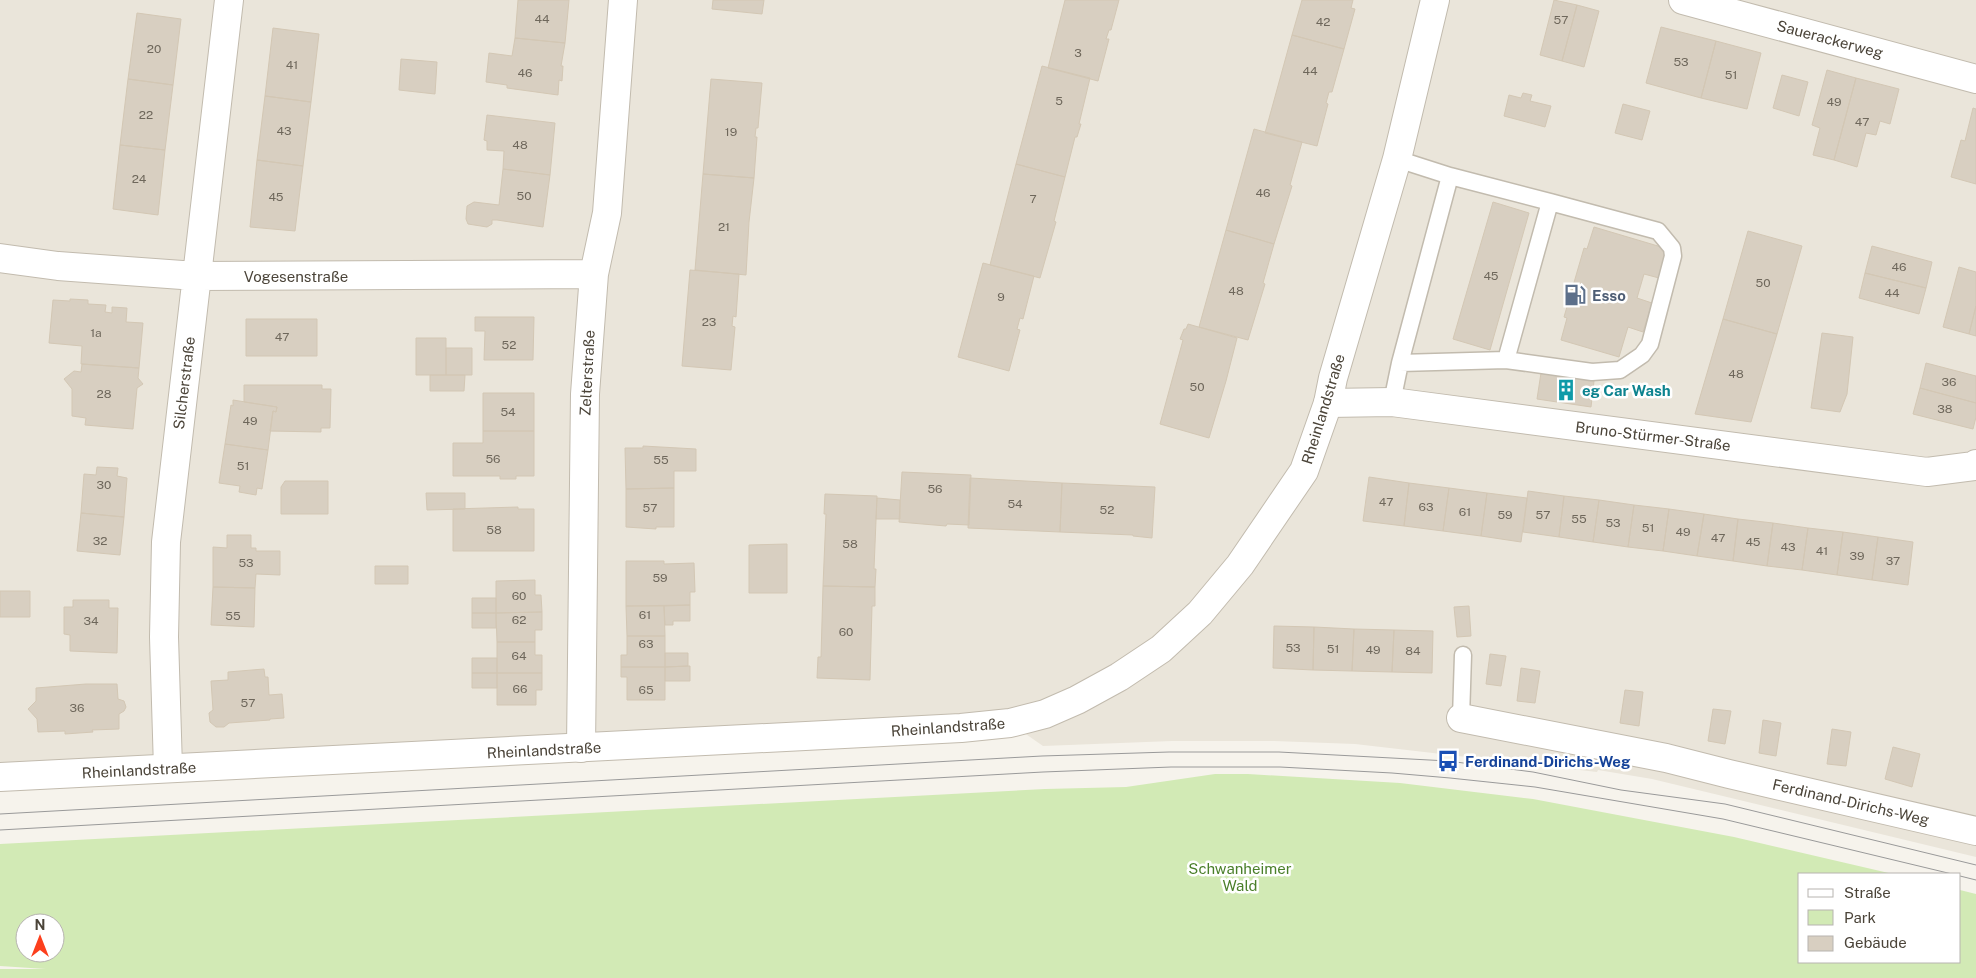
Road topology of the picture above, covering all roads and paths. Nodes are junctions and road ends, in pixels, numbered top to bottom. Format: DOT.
graph roads {
  1 [pos="229,0"];
  2 [pos="623,0"];
  3 [pos="1435,0"];
  4 [pos="1683,0"];
  5 [pos="1976,79"];
  6 [pos="1397,159"];
  7 [pos="1450,176"];
  8 [pos="1550,202"];
  9 [pos="0,258"];
  10 [pos="594,274"];
  11 [pos="196,276"];
  12 [pos="1506,360"];
  13 [pos="1400,363"];
  14 [pos="1392,402"];
  15 [pos="1328,403"];
  16 [pos="1976,464"];
  17 [pos="1463,655"];
  18 [pos="1461,718"];
  19 [pos="581,748"];
  20 [pos="168,768"];
  21 [pos="0,777"];
  22 [pos="1976,831"];
  1 -- 11 [label="street, Silcherstraße"];
  2 -- 10 [label="street, Zelterstraße"];
  3 -- 6 [label="street, Rheinlandstraße"];
  4 -- 5 [label="street, Sauerackerweg"];
  6 -- 7 [label="lane"];
  6 -- 15 [label="street, Rheinlandstraße"];
  7 -- 8 [label="lane"];
  7 -- 13 [label="lane"];
  8 -- 12 [label="lane"];
  8 -- 12 [label="lane"];
  9 -- 11 [label="street, Vogesenstraße"];
  10 -- 11 [label="street, Vogesenstraße"];
  10 -- 19 [label="street, Zelterstraße"];
  11 -- 20 [label="street, Silcherstraße"];
  12 -- 13 [label="lane"];
  13 -- 14 [label="lane"];
  14 -- 15 [label="street, Bruno-Stürmer-Straße"];
  14 -- 16 [label="street, Bruno-Stürmer-Straße"];
  15 -- 19 [label="street, Rheinlandstraße"];
  17 -- 18 [label="lane"];
  18 -- 22 [label="street, Ferdinand-Dirichs-Weg"];
  19 -- 20 [label="street, Rheinlandstraße"];
  20 -- 21 [label="street, Rheinlandstraße"];
}
